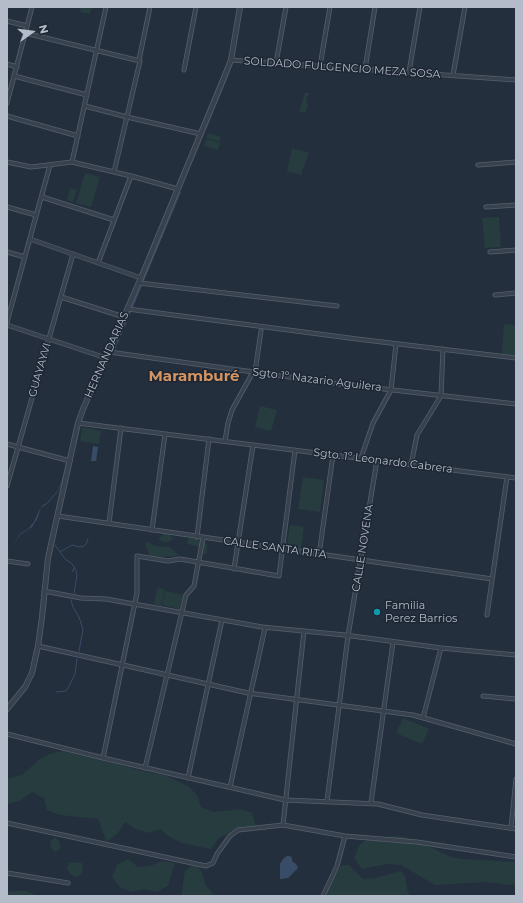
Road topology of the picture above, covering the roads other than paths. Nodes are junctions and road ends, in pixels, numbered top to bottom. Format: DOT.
graph roads {
  1 [pos="32,7"];
  2 [pos="106,7"];
  3 [pos="150,7"];
  4 [pos="196,7"];
  5 [pos="240,7"];
  6 [pos="286,7"];
  7 [pos="330,7"];
  8 [pos="375,7"];
  9 [pos="420,7"];
  10 [pos="465,7"];
  11 [pos="7,21"];
  12 [pos="27,26"];
  13 [pos="25,33"];
  14 [pos="97,49"];
  15 [pos="139,60"];
  16 [pos="231,60"];
  17 [pos="276,63"];
  18 [pos="7,64"];
  19 [pos="320,66"];
  20 [pos="16,67"];
  21 [pos="365,69"];
  22 [pos="184,70"];
  23 [pos="409,72"];
  24 [pos="453,75"];
  25 [pos="14,76"];
  26 [pos="516,80"];
  27 [pos="88,95"];
  28 [pos="7,103"];
  29 [pos="85,106"];
  30 [pos="7,116"];
  31 [pos="127,117"];
  32 [pos="201,134"];
  33 [pos="78,136"];
  34 [pos="7,162"];
  35 [pos="72,162"];
  36 [pos="516,162"];
  37 [pos="50,165"];
  38 [pos="478,165"];
  39 [pos="114,172"];
  40 [pos="131,176"];
  41 [pos="178,189"];
  42 [pos="42,197"];
  43 [pos="516,205"];
  44 [pos="7,207"];
  45 [pos="486,207"];
  46 [pos="36,216"];
  47 [pos="114,220"];
  48 [pos="30,239"];
  49 [pos="516,250"];
  50 [pos="7,252"];
  51 [pos="490,252"];
  52 [pos="73,254"];
  53 [pos="25,257"];
  54 [pos="98,263"];
  55 [pos="141,278"];
  56 [pos="139,283"];
  57 [pos="516,293"];
  58 [pos="495,295"];
  59 [pos="61,297"];
  60 [pos="337,306"];
  61 [pos="128,309"];
  62 [pos="124,317"];
  63 [pos="7,324"];
  64 [pos="261,331"];
  65 [pos="49,339"];
  66 [pos="396,344"];
  67 [pos="443,349"];
  68 [pos="109,352"];
  69 [pos="106,358"];
  70 [pos="516,358"];
  71 [pos="254,372"];
  72 [pos="391,390"];
  73 [pos="441,396"];
  74 [pos="516,404"];
  75 [pos="78,423"];
  76 [pos="121,428"];
  77 [pos="165,434"];
  78 [pos="209,439"];
  79 [pos="225,441"];
  80 [pos="7,444"];
  81 [pos="252,445"];
  82 [pos="18,447"];
  83 [pos="295,450"];
  84 [pos="333,455"];
  85 [pos="362,458"];
  86 [pos="377,460"];
  87 [pos="70,461"];
  88 [pos="411,465"];
  89 [pos="507,477"];
  90 [pos="516,478"];
  91 [pos="7,486"];
  92 [pos="58,516"];
  93 [pos="109,523"];
  94 [pos="152,530"];
  95 [pos="197,537"];
  96 [pos="203,538"];
  97 [pos="238,542"];
  98 [pos="282,549"];
  99 [pos="319,555"];
  100 [pos="362,560"];
  101 [pos="7,561"];
  102 [pos="199,563"];
  103 [pos="28,564"];
  104 [pos="234,568"];
  105 [pos="492,579"];
  106 [pos="44,591"];
  107 [pos="135,604"];
  108 [pos="182,613"];
  109 [pos="487,615"];
  110 [pos="222,620"];
  111 [pos="265,628"];
  112 [pos="304,631"];
  113 [pos="348,636"];
  114 [pos="393,642"];
  115 [pos="38,646"];
  116 [pos="441,648"];
  117 [pos="516,655"];
  118 [pos="123,665"];
  119 [pos="167,675"];
  120 [pos="208,684"];
  121 [pos="251,693"];
  122 [pos="483,696"];
  123 [pos="296,699"];
  124 [pos="516,699"];
  125 [pos="340,705"];
  126 [pos="7,709"];
  127 [pos="384,711"];
  128 [pos="423,718"];
  129 [pos="7,734"];
  130 [pos="516,744"];
  131 [pos="103,758"];
  132 [pos="145,768"];
  133 [pos="188,778"];
  134 [pos="516,779"];
  135 [pos="230,787"];
  136 [pos="285,800"];
  137 [pos="327,802"];
  138 [pos="371,803"];
  139 [pos="7,822"];
  140 [pos="283,825"];
  141 [pos="511,828"];
  142 [pos="516,829"];
  143 [pos="345,836"];
  144 [pos="516,857"];
  145 [pos="7,873"];
  146 [pos="68,883"];
  147 [pos="323,896"];
  1 -- 12 [label="street"];
  2 -- 14 [label="street"];
  3 -- 15 [label="street"];
  4 -- 22 [label="street"];
  5 -- 16 [label="street, HERNANDARIAS"];
  6 -- 17 [label="street"];
  7 -- 19 [label="street"];
  8 -- 21 [label="street"];
  9 -- 23 [label="street"];
  10 -- 24 [label="street"];
  11 -- 12 [label="street"];
  12 -- 13 [label="street"];
  13 -- 14 [label="street"];
  13 -- 20 [label="street"];
  14 -- 15 [label="street"];
  14 -- 27 [label="street"];
  15 -- 31 [label="street"];
  16 -- 17 [label="street, SOLDADO FULGENCIO MEZA SOSA"];
  16 -- 32 [label="street, HERNANDARIAS"];
  17 -- 19 [label="street, SOLDADO FULGENCIO MEZA SOSA"];
  18 -- 20 [label="street"];
  19 -- 21 [label="street, SOLDADO FULGENCIO MEZA SOSA"];
  20 -- 25 [label="street"];
  21 -- 23 [label="street, SOLDADO FULGENCIO MEZA SOSA"];
  23 -- 24 [label="street, SOLDADO FULGENCIO MEZA SOSA"];
  24 -- 26 [label="street, SOLDADO FULGENCIO MEZA SOSA"];
  25 -- 27 [label="street"];
  25 -- 28 [label="street"];
  27 -- 29 [label="street"];
  29 -- 31 [label="street"];
  29 -- 33 [label="street"];
  30 -- 33 [label="street"];
  31 -- 32 [label="street"];
  31 -- 39 [label="street"];
  32 -- 41 [label="street, HERNANDARIAS"];
  33 -- 35 [label="street"];
  34 -- 37 [label="street"];
  35 -- 37 [label="street"];
  35 -- 39 [label="street"];
  36 -- 38 [label="street"];
  37 -- 42 [label="street"];
  39 -- 40 [label="street"];
  40 -- 41 [label="street"];
  40 -- 47 [label="street"];
  41 -- 55 [label="street, HERNANDARIAS"];
  42 -- 46 [label="street"];
  42 -- 47 [label="street"];
  43 -- 45 [label="street"];
  44 -- 46 [label="street"];
  46 -- 48 [label="street"];
  47 -- 54 [label="street"];
  48 -- 52 [label="street"];
  48 -- 53 [label="street"];
  49 -- 51 [label="street"];
  50 -- 53 [label="street"];
  52 -- 54 [label="street"];
  52 -- 59 [label="street, GUAYAYVI"];
  53 -- 63 [label="street"];
  54 -- 55 [label="street"];
  55 -- 56 [label="street, HERNANDARIAS"];
  56 -- 60 [label="street"];
  56 -- 61 [label="street, HERNANDARIAS"];
  57 -- 58 [label="street"];
  59 -- 62 [label="street"];
  59 -- 65 [label="street, GUAYAYVI"];
  61 -- 62 [label="street, HERNANDARIAS"];
  61 -- 66 [label="street"];
  62 -- 68 [label="street, HERNANDARIAS"];
  63 -- 65 [label="street"];
  64 -- 71 [label="street"];
  65 -- 69 [label="street"];
  65 -- 82 [label="street, GUAYAYVI"];
  66 -- 67 [label="street"];
  66 -- 72 [label="street"];
  67 -- 70 [label="street"];
  67 -- 73 [label="street"];
  68 -- 69 [label="street, HERNANDARIAS"];
  68 -- 71 [label="street, Sgto 1º Nazario Aguilera"];
  69 -- 75 [label="street, HERNANDARIAS"];
  71 -- 72 [label="street, Sgto 1º Nazario Aguilera"];
  71 -- 79 [label="street"];
  72 -- 73 [label="street, Sgto 1º Nazario Aguilera"];
  72 -- 85 [label="street"];
  73 -- 74 [label="street, Sgto 1º Nazario Aguilera"];
  73 -- 88 [label="street"];
  75 -- 76 [label="street, Sgto. 1º Leonardo Cabrera"];
  75 -- 87 [label="street, HERNANDARIAS"];
  76 -- 77 [label="street, Sgto. 1º Leonardo Cabrera"];
  76 -- 93 [label="street"];
  77 -- 78 [label="street, Sgto. 1º Leonardo Cabrera"];
  77 -- 94 [label="street"];
  78 -- 79 [label="street, Sgto. 1º Leonardo Cabrera"];
  78 -- 95 [label="street"];
  79 -- 81 [label="street, Sgto. 1º Leonardo Cabrera"];
  80 -- 82 [label="street"];
  81 -- 83 [label="street, Sgto. 1º Leonardo Cabrera"];
  81 -- 97 [label="street"];
  82 -- 87 [label="street"];
  82 -- 91 [label="street, GUAYAYVI"];
  83 -- 84 [label="street, Sgto. 1º Leonardo Cabrera"];
  83 -- 98 [label="street"];
  84 -- 85 [label="street, Sgto. 1º Leonardo Cabrera"];
  84 -- 99 [label="street"];
  85 -- 86 [label="street, Sgto. 1º Leonardo Cabrera"];
  86 -- 88 [label="street, Sgto. 1º Leonardo Cabrera"];
  86 -- 100 [label="street, CALLE NOVENA"];
  87 -- 92 [label="street, HERNANDARIAS"];
  88 -- 89 [label="street, Sgto. 1º Leonardo Cabrera"];
  89 -- 90 [label="street, Sgto. 1º Leonardo Cabrera"];
  89 -- 105 [label="street"];
  92 -- 93 [label="street, CALLE SANTA RITA"];
  92 -- 106 [label="street, HERNANDARIAS"];
  93 -- 94 [label="street, CALLE SANTA RITA"];
  94 -- 95 [label="street, CALLE SANTA RITA"];
  95 -- 96 [label="street, CALLE SANTA RITA"];
  96 -- 97 [label="street, CALLE SANTA RITA"];
  96 -- 102 [label="street"];
  97 -- 98 [label="street, CALLE SANTA RITA"];
  97 -- 104 [label="street"];
  98 -- 99 [label="street, CALLE SANTA RITA"];
  98 -- 104 [label="street"];
  99 -- 100 [label="street, CALLE SANTA RITA"];
  100 -- 105 [label="street, CALLE SANTA RITA"];
  100 -- 113 [label="street, CALLE NOVENA"];
  101 -- 103 [label="street"];
  102 -- 104 [label="street"];
  102 -- 107 [label="street"];
  102 -- 108 [label="street"];
  105 -- 109 [label="street"];
  106 -- 107 [label="street"];
  106 -- 115 [label="street, HERNANDARIAS"];
  107 -- 108 [label="street"];
  107 -- 118 [label="street"];
  108 -- 110 [label="street"];
  108 -- 119 [label="street"];
  110 -- 111 [label="street"];
  110 -- 120 [label="street"];
  111 -- 112 [label="street"];
  111 -- 121 [label="street"];
  112 -- 113 [label="street"];
  112 -- 123 [label="street"];
  113 -- 114 [label="street"];
  113 -- 125 [label="street, CALLE NOVENA"];
  114 -- 116 [label="street"];
  114 -- 127 [label="street"];
  115 -- 118 [label="street"];
  115 -- 126 [label="street, HERNANDARIAS"];
  116 -- 117 [label="street"];
  116 -- 128 [label="street"];
  118 -- 119 [label="street"];
  118 -- 131 [label="street"];
  119 -- 120 [label="street"];
  119 -- 132 [label="street"];
  120 -- 121 [label="street"];
  120 -- 133 [label="street"];
  121 -- 123 [label="street"];
  121 -- 135 [label="street"];
  122 -- 124 [label="street"];
  123 -- 125 [label="street"];
  123 -- 136 [label="street"];
  125 -- 127 [label="street"];
  125 -- 137 [label="street, CALLE NOVENA"];
  127 -- 128 [label="street"];
  127 -- 138 [label="street"];
  128 -- 130 [label="street"];
  129 -- 131 [label="street"];
  131 -- 132 [label="street"];
  132 -- 133 [label="street"];
  133 -- 135 [label="street"];
  134 -- 141 [label="street"];
  135 -- 136 [label="street"];
  136 -- 137 [label="street"];
  136 -- 140 [label="street"];
  137 -- 138 [label="street"];
  138 -- 141 [label="street"];
  139 -- 140 [label="street"];
  140 -- 143 [label="street"];
  141 -- 142 [label="street"];
  143 -- 144 [label="street"];
  143 -- 147 [label="street"];
  145 -- 146 [label="street"];
}
